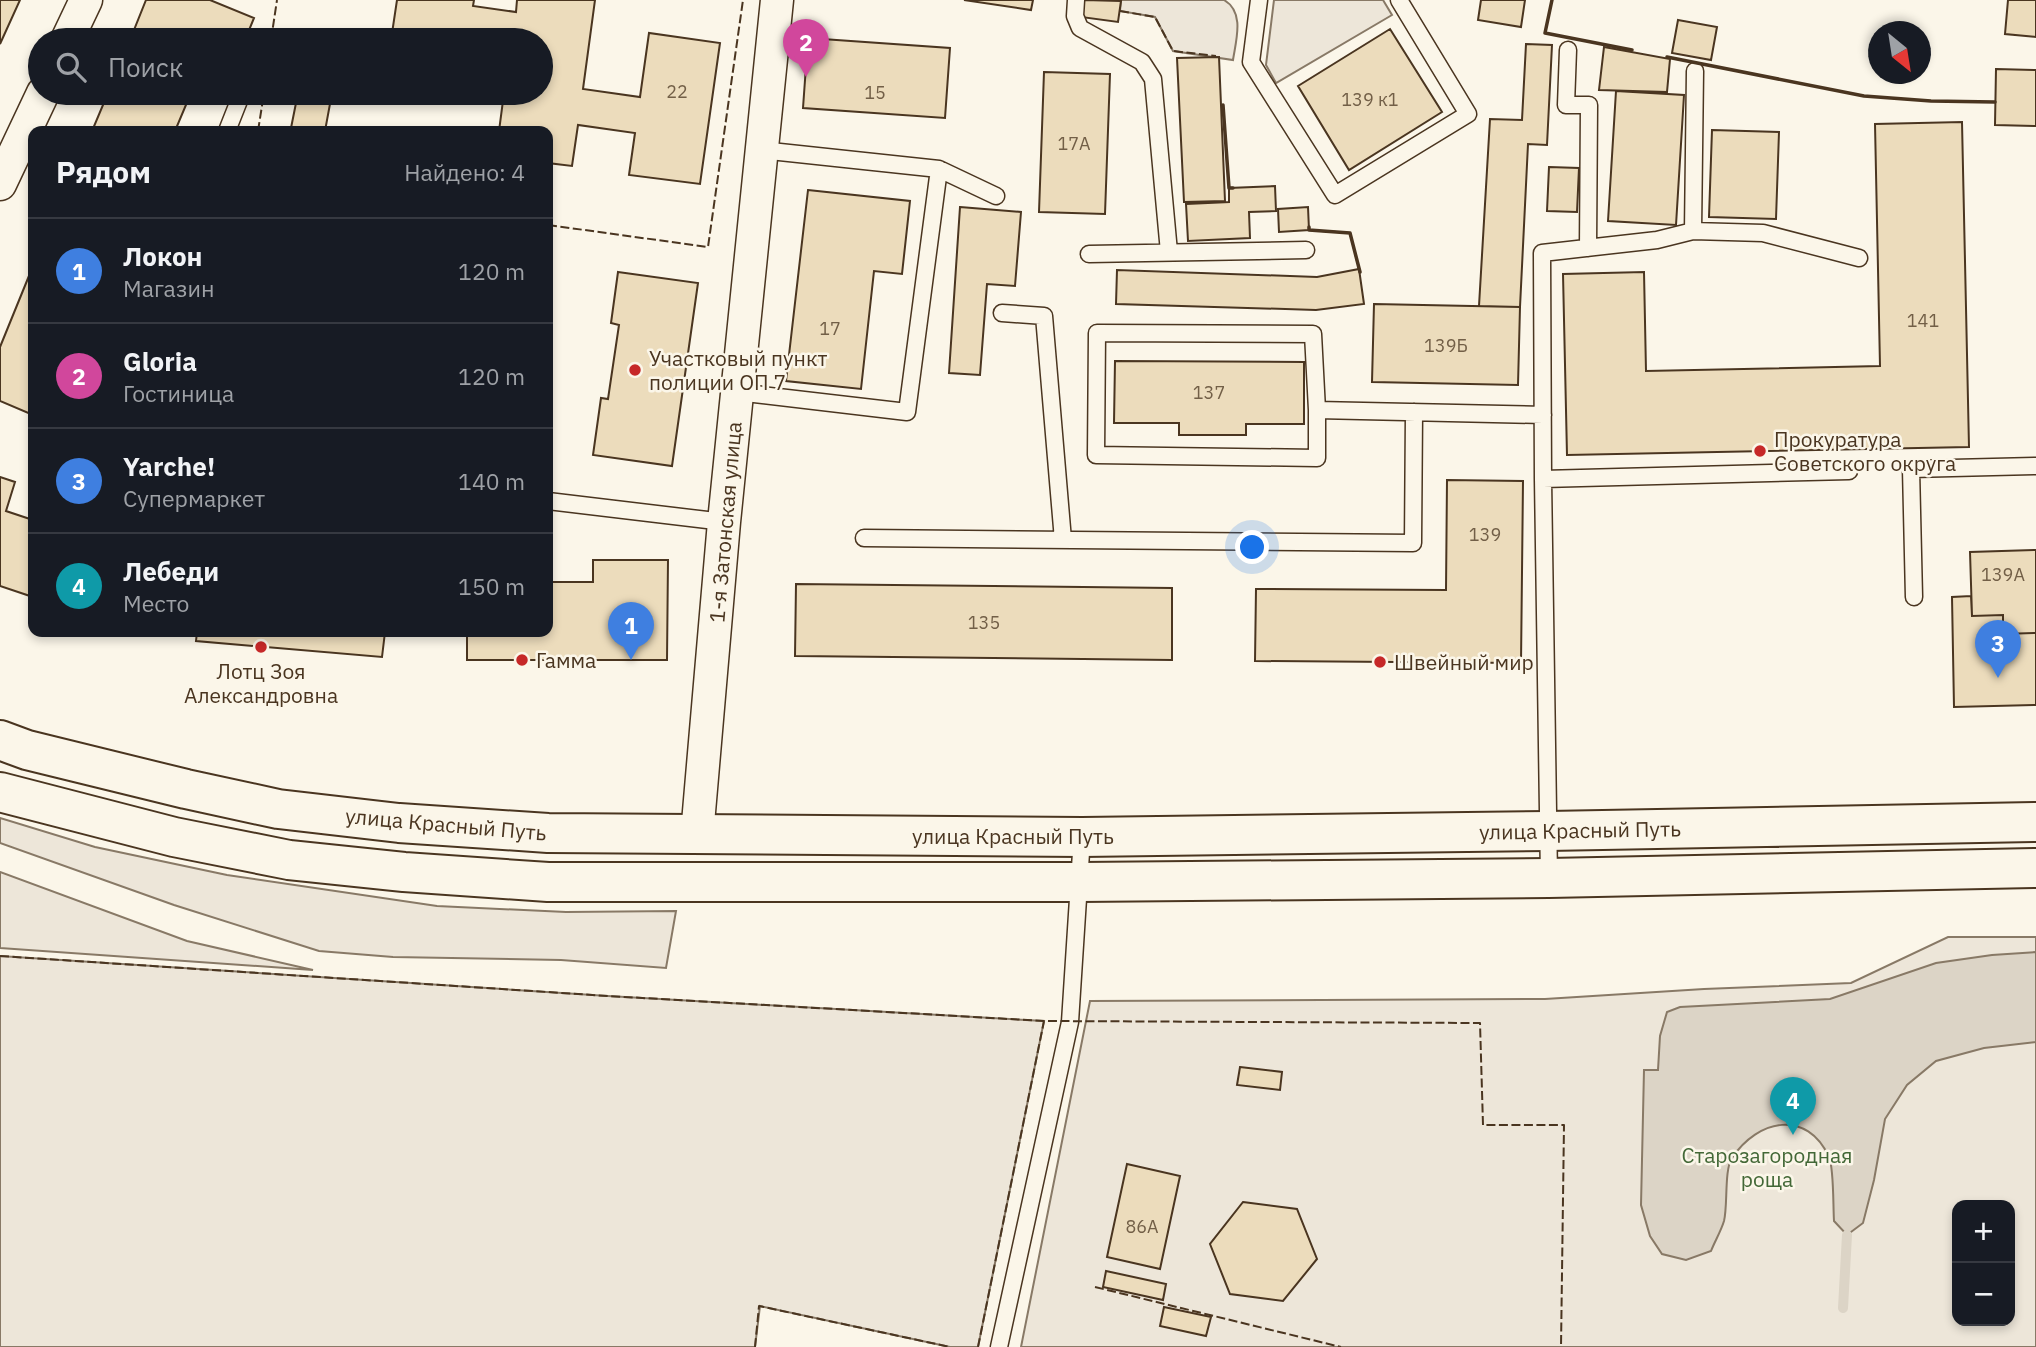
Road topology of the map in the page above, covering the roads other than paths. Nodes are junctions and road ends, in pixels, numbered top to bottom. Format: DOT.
graph roads {
  1 [pos="86,0"];
  2 [pos="777,0"];
  3 [pos="1076,0"];
  4 [pos="1259,0"];
  5 [pos="1399,0"];
  6 [pos="73,28"];
  7 [pos="1568,50"];
  8 [pos="1695,71"];
  9 [pos="37,105"];
  10 [pos="237,105"];
  11 [pos="229,126"];
  12 [pos="761,150"];
  13 [pos="939,169"];
  14 [pos="0,184"];
  15 [pos="996,195"];
  16 [pos="1693,231"];
  17 [pos="1588,248"];
  18 [pos="1306,250"];
  19 [pos="1169,251"];
  20 [pos="1089,254"];
  21 [pos="1859,258"];
  22 [pos="1002,313"];
  23 [pos="737,393"];
  24 [pos="1317,410"];
  25 [pos="1414,412"];
  26 [pos="1543,415"];
  27 [pos="2036,466"];
  28 [pos="1849,471"];
  29 [pos="1543,479"];
  30 [pos="553,502"];
  31 [pos="724,522"];
  32 [pos="864,538"];
  33 [pos="1063,540"];
  34 [pos="1914,597"];
  35 [pos="0,740"];
  36 [pos="0,792"];
  37 [pos="2036,822"];
  38 [pos="1548,831"];
  39 [pos="697,835"];
  40 [pos="1082,837"];
  41 [pos="2036,868"];
  42 [pos="1549,878"];
  43 [pos="1081,882"];
  44 [pos="694,883"];
  45 [pos="999,1347"];
  1 -- 6 [label="street"];
  2 -- 12 [label="street, 1-я Затонская улица"];
  3 -- 19 [label="lane"];
  4 -- 5 [label="lane"];
  7 -- 17 [label="lane"];
  8 -- 16 [label="lane"];
  9 -- 14 [label="street"];
  10 -- 11 [label="lane"];
  12 -- 13 [label="lane"];
  12 -- 23 [label="street, 1-я Затонская улица"];
  13 -- 15 [label="lane"];
  13 -- 23 [label="lane"];
  16 -- 17 [label="lane"];
  16 -- 21 [label="lane"];
  17 -- 26 [label="lane"];
  18 -- 19 [label="lane"];
  19 -- 20 [label="lane"];
  22 -- 33 [label="lane"];
  23 -- 31 [label="street, 1-я Затонская улица"];
  24 -- 24 [label="lane"];
  24 -- 25 [label="lane"];
  25 -- 26 [label="lane"];
  25 -- 33 [label="lane"];
  26 -- 29 [label="lane"];
  27 -- 34 [label="lane"];
  28 -- 29 [label="lane"];
  29 -- 38 [label="lane"];
  30 -- 31 [label="lane"];
  31 -- 39 [label="street, 1-я Затонская улица"];
  32 -- 33 [label="lane"];
  35 -- 39 [label="main road, улица Красный Путь"];
  36 -- 44 [label="main road"];
  37 -- 38 [label="main road, улица Красный Путь"];
  38 -- 40 [label="main road, улица Красный Путь"];
  38 -- 42 [label="lane"];
  39 -- 40 [label="main road, улица Красный Путь"];
  39 -- 44 [label="main road"];
  40 -- 43 [label="lane"];
  41 -- 42 [label="main road"];
  42 -- 43 [label="main road"];
  43 -- 44 [label="main road"];
  43 -- 45 [label="lane"];
}
